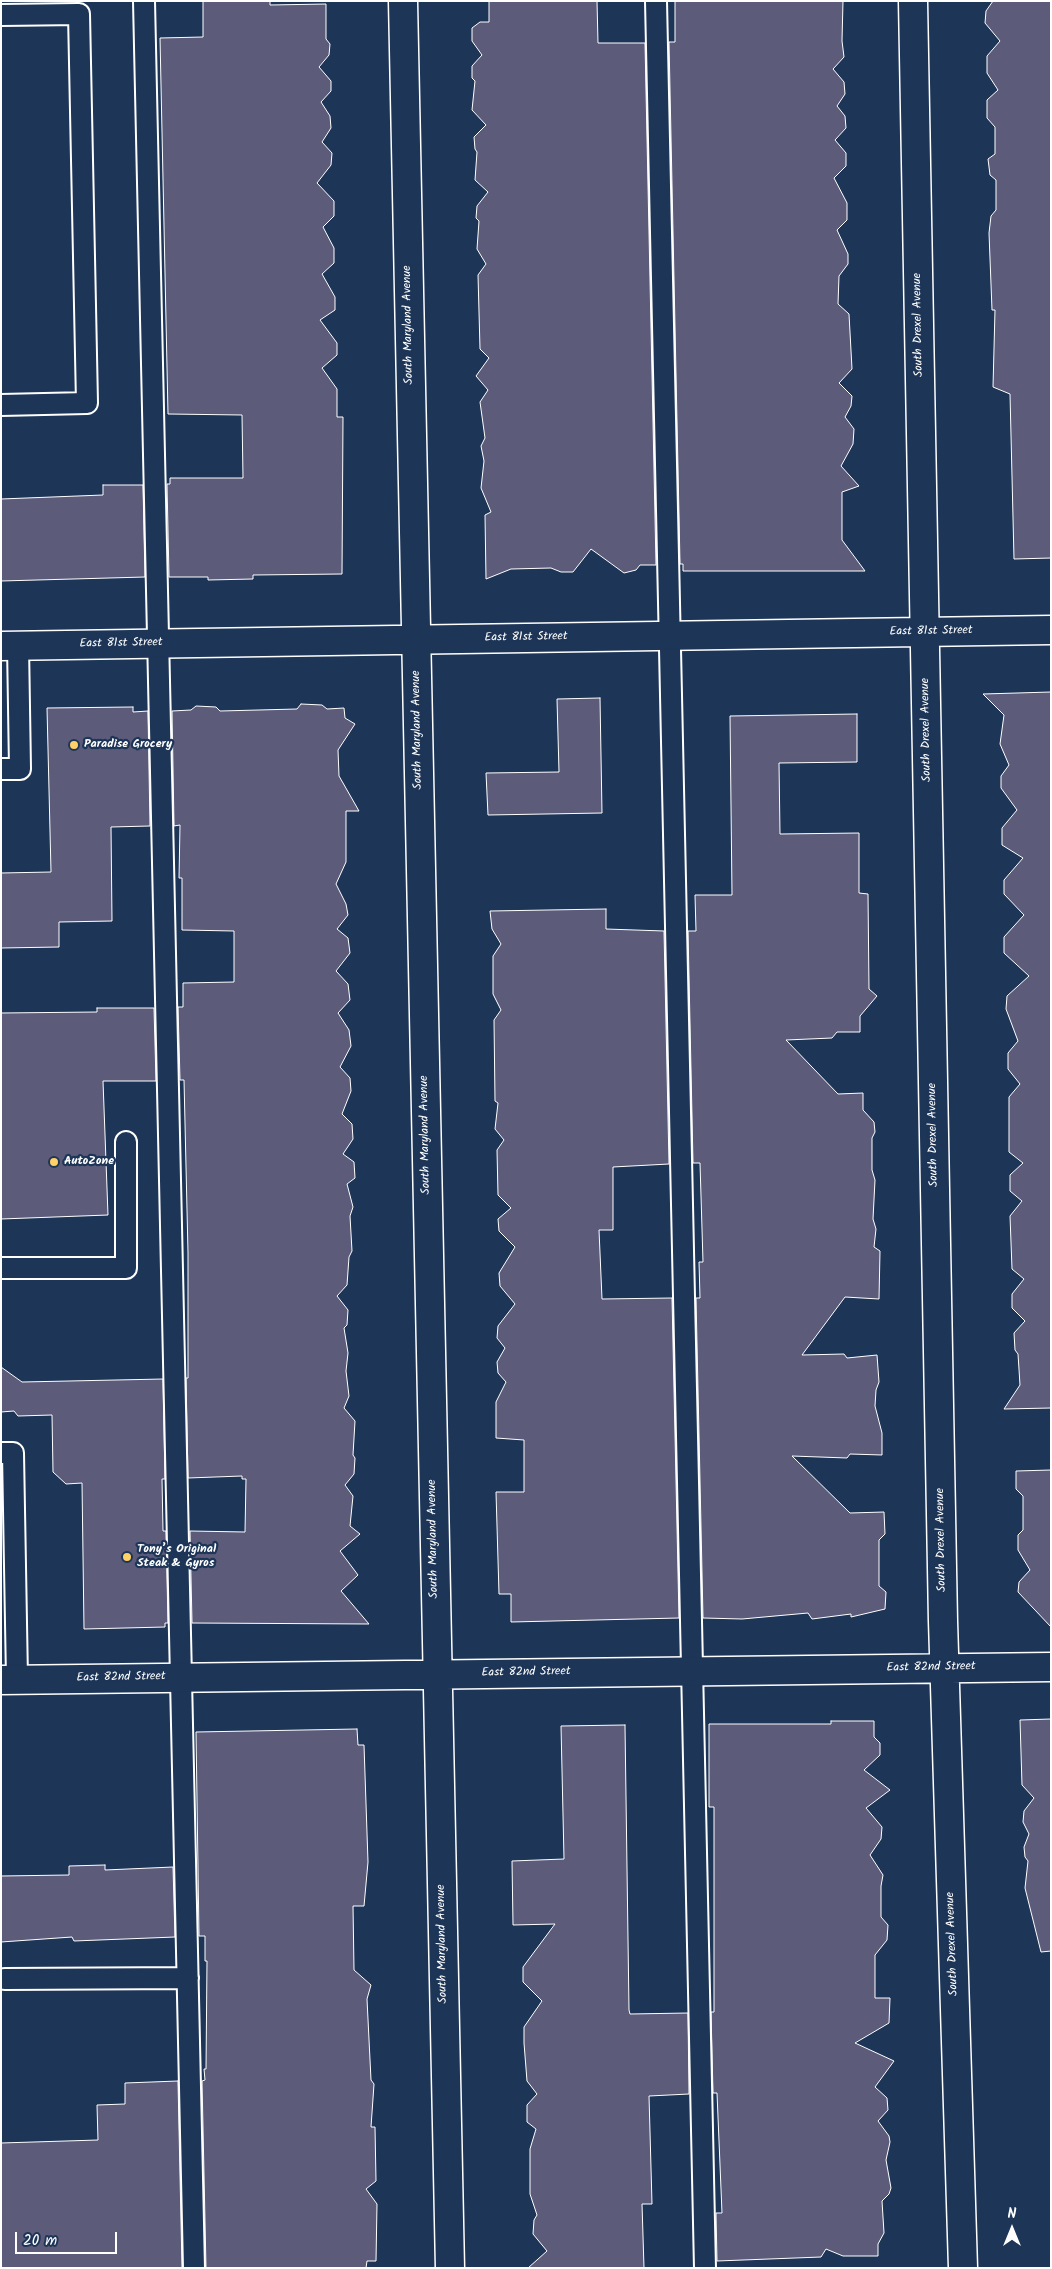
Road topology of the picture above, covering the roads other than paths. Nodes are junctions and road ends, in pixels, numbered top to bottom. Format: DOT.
graph roads {
  1 [pos="144,1"];
  2 [pos="403,1"];
  3 [pos="656,1"];
  4 [pos="913,1"];
  5 [pos="1,15"];
  6 [pos="1,405"];
  7 [pos="1051,630"];
  8 [pos="925,632"];
  9 [pos="669,636"];
  10 [pos="416,639"];
  11 [pos="159,643"];
  12 [pos="10,645"];
  13 [pos="1,769"];
  14 [pos="126,1142"];
  15 [pos="1,1268"];
  16 [pos="1,1453"];
  17 [pos="1051,1667"];
  18 [pos="944,1668"];
  19 [pos="694,1671"];
  20 [pos="436,1674"];
  21 [pos="182,1677"];
  22 [pos="9,1680"];
  23 [pos="188,1978"];
  24 [pos="5,1979"];
  25 [pos="194,2268"];
  26 [pos="450,2268"];
  27 [pos="705,2268"];
  28 [pos="963,2268"];
  1 -- 11 [label="lane"];
  2 -- 10 [label="street, South Maryland Avenue"];
  3 -- 9 [label="lane"];
  4 -- 8 [label="street, South Drexel Avenue"];
  5 -- 6 [label="lane"];
  7 -- 8 [label="street, East 81st Street"];
  8 -- 9 [label="street, East 81st Street"];
  8 -- 18 [label="street, South Drexel Avenue"];
  9 -- 10 [label="street, East 81st Street"];
  9 -- 19 [label="lane"];
  10 -- 11 [label="street, East 81st Street"];
  10 -- 20 [label="street, South Maryland Avenue"];
  11 -- 12 [label="street, East 81st Street"];
  11 -- 21 [label="lane"];
  12 -- 13 [label="lane"];
  14 -- 15 [label="lane"];
  16 -- 22 [label="lane"];
  17 -- 18 [label="street, East 82nd Street"];
  18 -- 19 [label="street, East 82nd Street"];
  18 -- 28 [label="street, South Drexel Avenue"];
  19 -- 20 [label="street, East 82nd Street"];
  19 -- 27 [label="lane"];
  20 -- 21 [label="street, East 82nd Street"];
  20 -- 26 [label="street, South Maryland Avenue"];
  21 -- 22 [label="street, East 82nd Street"];
  21 -- 23 [label="lane"];
  23 -- 24 [label="lane"];
  23 -- 25 [label="lane"];
}
